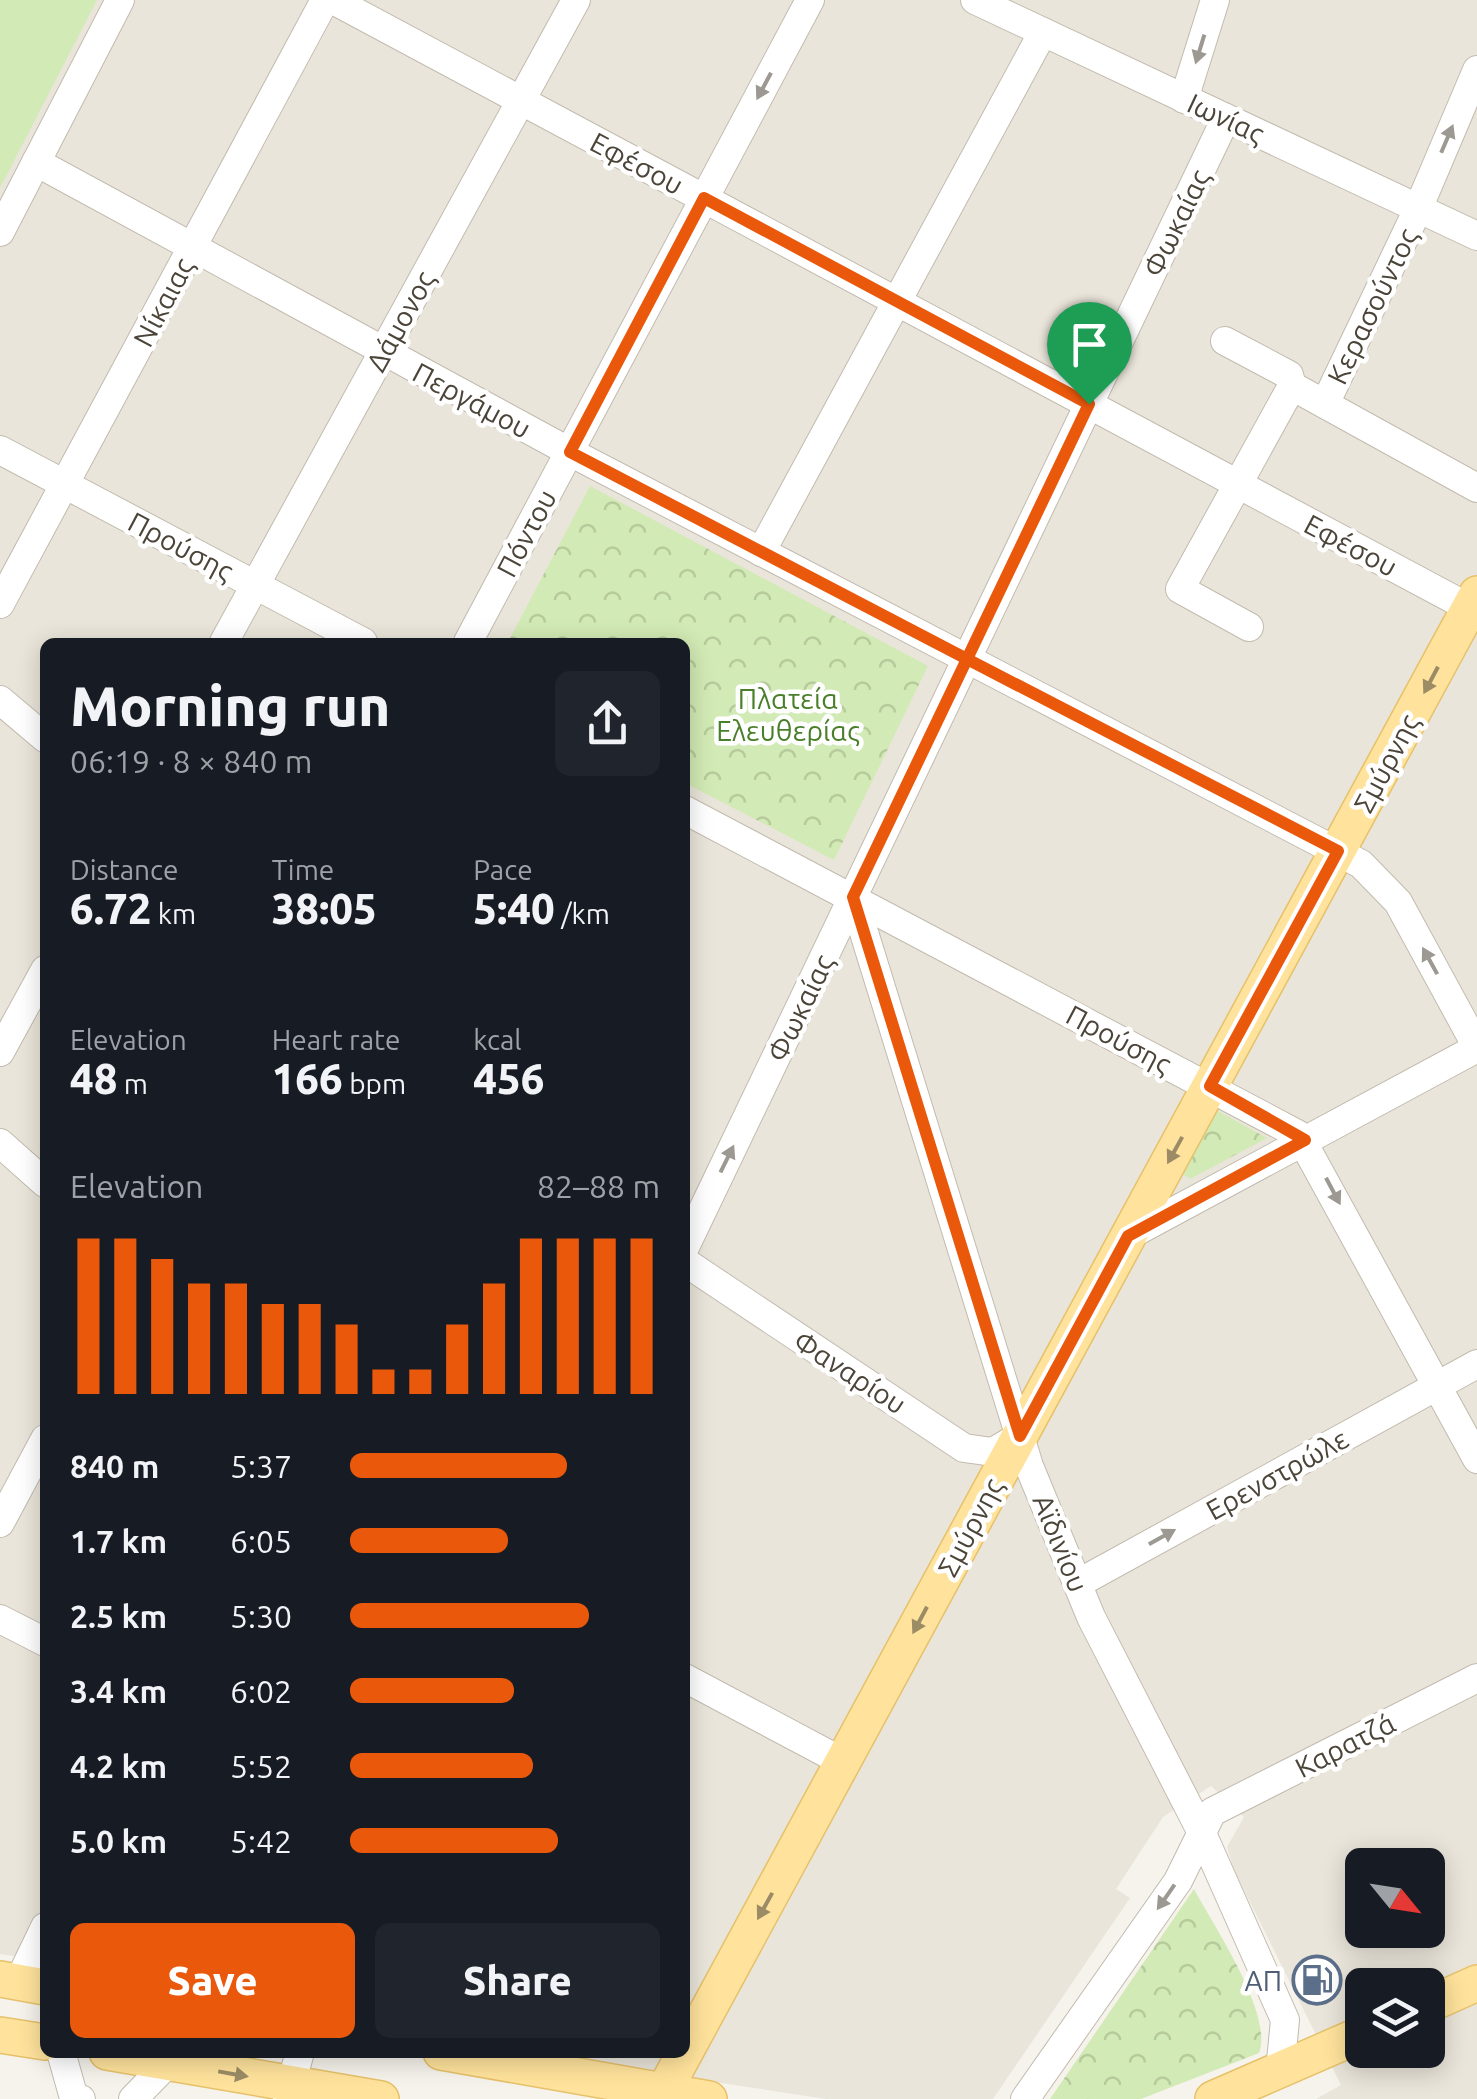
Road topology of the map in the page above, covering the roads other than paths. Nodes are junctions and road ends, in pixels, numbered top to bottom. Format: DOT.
graph roads {
  1 [pos="120,0"];
  2 [pos="325,0"];
  3 [pos="333,0"];
  4 [pos="576,0"];
  5 [pos="810,0"];
  6 [pos="975,0"];
  7 [pos="1214,0"];
  8 [pos="1043,32"];
  9 [pos="1477,70"];
  10 [pos="1184,99"];
  11 [pos="520,102"];
  12 [pos="1226,118"];
  13 [pos="36,162"];
  14 [pos="704,198"];
  15 [pos="1418,209"];
  16 [pos="0,232"];
  17 [pos="1477,236"];
  18 [pos="193,246"];
  19 [pos="898,300"];
  20 [pos="1226,341"];
  21 [pos="383,352"];
  22 [pos="1292,386"];
  23 [pos="1089,404"];
  24 [pos="1325,404"];
  25 [pos="0,450"];
  26 [pos="570,452"];
  27 [pos="64,484"];
  28 [pos="1238,484"];
  29 [pos="1477,488"];
  30 [pos="761,552"];
  31 [pos="255,586"];
  32 [pos="0,604"];
  33 [pos="1474,605"];
  34 [pos="1249,627"];
  35 [pos="226,638"];
  36 [pos="355,638"];
  37 [pos="470,638"];
  38 [pos="967,659"];
  39 [pos="0,700"];
  40 [pos="40,734"];
  41 [pos="690,813"];
  42 [pos="1338,851"];
  43 [pos="853,897"];
  44 [pos="40,979"];
  45 [pos="1477,1047"];
  46 [pos="0,1052"];
  47 [pos="1210,1086"];
  48 [pos="1305,1140"];
  49 [pos="0,1144"];
  50 [pos="40,1179"];
  51 [pos="1128,1236"];
  52 [pos="690,1238"];
  53 [pos="690,1265"];
  54 [pos="1477,1364"];
  55 [pos="1437,1386"];
  56 [pos="1020,1436"];
  57 [pos="40,1448"];
  58 [pos="1477,1459"];
  59 [pos="0,1524"];
  60 [pos="1077,1584"];
  61 [pos="0,1619"];
  62 [pos="40,1639"];
  63 [pos="1477,1678"];
  64 [pos="690,1681"];
  65 [pos="843,1762"];
  66 [pos="1206,1821"];
  67 [pos="40,1939"];
  68 [pos="21,1983"];
  69 [pos="1477,1983"];
  70 [pos="1445,1997"];
  71 [pos="0,2036"];
  72 [pos="40,2041"];
  73 [pos="690,2043"];
  74 [pos="1345,2044"];
  75 [pos="63,2058"];
  76 [pos="140,2058"];
  77 [pos="503,2058"];
  78 [pos="682,2058"];
  79 [pos="534,2061"];
  80 [pos="168,2063"];
  81 [pos="292,2078"];
  82 [pos="1276,2085"];
  83 [pos="664,2091"];
  84 [pos="81,2099"];
  85 [pos="133,2099"];
  86 [pos="381,2099"];
  87 [pos="710,2099"];
  88 [pos="1024,2099"];
  89 [pos="1213,2099"];
  1 -- 13 [label="street"];
  2 -- 18 [label="street, Νίκαιας"];
  3 -- 11 [label="street, Εφέσου"];
  4 -- 11 [label="street, Δάμονος"];
  5 -- 14 [label="street, Πόντου, one-way"];
  6 -- 8 [label="street, Ιωνίας"];
  7 -- 10 [label="street, one-way"];
  8 -- 10 [label="street, Ιωνίας"];
  8 -- 19 [label="street"];
  15 -- 9 [label="street, Κερασούντος, one-way"];
  10 -- 12 [label="street, Ιωνίας"];
  11 -- 14 [label="street, Εφέσου"];
  11 -- 21 [label="street, Δάμονος"];
  12 -- 15 [label="street, Ιωνίας"];
  12 -- 23 [label="street, Φωκαίας"];
  13 -- 16 [label="street"];
  13 -- 18 [label="street, Περγάμου"];
  14 -- 19 [label="street, Εφέσου"];
  14 -- 26 [label="street, Πόντου"];
  15 -- 17 [label="street, Ιωνίας"];
  15 -- 24 [label="street, Κερασούντος"];
  18 -- 21 [label="street, Περγάμου"];
  18 -- 27 [label="street, Νίκαιας"];
  19 -- 23 [label="street, Εφέσου"];
  19 -- 30 [label="street"];
  20 -- 22 [label="street"];
  21 -- 26 [label="street, Περγάμου"];
  21 -- 31 [label="street, Δάμονος"];
  22 -- 24 [label="street"];
  22 -- 28 [label="street"];
  23 -- 28 [label="street, Εφέσου"];
  23 -- 38 [label="street, Φωκαίας"];
  24 -- 29 [label="street"];
  25 -- 27 [label="street, Προύσης"];
  26 -- 30 [label="street, Περγάμου"];
  26 -- 37 [label="street, Πόντου"];
  27 -- 31 [label="street, Προύσης"];
  27 -- 32 [label="street, Νίκαιας"];
  28 -- 33 [label="street, Εφέσου"];
  28 -- 34 [label="street"];
  30 -- 38 [label="street, Περγάμου"];
  31 -- 35 [label="street, Δάμονος"];
  31 -- 36 [label="street, Προύσης"];
  33 -- 42 [label="main road, Σμύρνης, one-way"];
  38 -- 42 [label="street, Περγάμου"];
  38 -- 43 [label="street, Φωκαίας"];
  39 -- 40 [label="street"];
  41 -- 43 [label="street, Προύσης"];
  45 -- 42 [label="street, Περγάμου, one-way"];
  42 -- 47 [label="main road, Σμύρνης"];
  43 -- 47 [label="street, Προύσης"];
  52 -- 43 [label="street, Φωκαίας, one-way"];
  43 -- 56 [label="street, Αϊδινίου"];
  44 -- 46 [label="street"];
  45 -- 48 [label="street"];
  47 -- 48 [label="street, Προύσης"];
  47 -- 51 [label="main road, Σμύρνης, one-way"];
  48 -- 51 [label="street"];
  48 -- 55 [label="street, one-way"];
  49 -- 50 [label="street"];
  51 -- 56 [label="main road, Σμύρνης"];
  53 -- 56 [label="street, Φαναρίου"];
  54 -- 55 [label="street, Ερενστρώλε"];
  55 -- 58 [label="street"];
  60 -- 55 [label="street, Ερενστρώλε, one-way"];
  56 -- 60 [label="street, Αϊδινίου"];
  56 -- 65 [label="main road, Σμύρνης, one-way"];
  57 -- 59 [label="street"];
  60 -- 66 [label="street, Αϊδινίου"];
  61 -- 62 [label="street"];
  63 -- 66 [label="street, Καρατζά"];
  64 -- 65 [label="street"];
  65 -- 73 [label="main road, Σμύρνης, one-way"];
  66 -- 82 [label="street, Αϊδινίου"];
  66 -- 88 [label="street, one-way"];
  67 -- 68 [label="street"];
  69 -- 70 [label="main road"];
  71 -- 72 [label="main road"];
  74 -- 82 [label="main road"];
  75 -- 84 [label="street"];
  76 -- 80 [label="main road"];
  77 -- 79 [label="main road"];
  78 -- 83 [label="main road, Σμύρνης, one-way"];
  79 -- 83 [label="main road"];
  80 -- 81 [label="main road, one-way"];
  80 -- 85 [label="street"];
  81 -- 86 [label="main road"];
  82 -- 89 [label="main road"];
  83 -- 87 [label="main road"];
}
